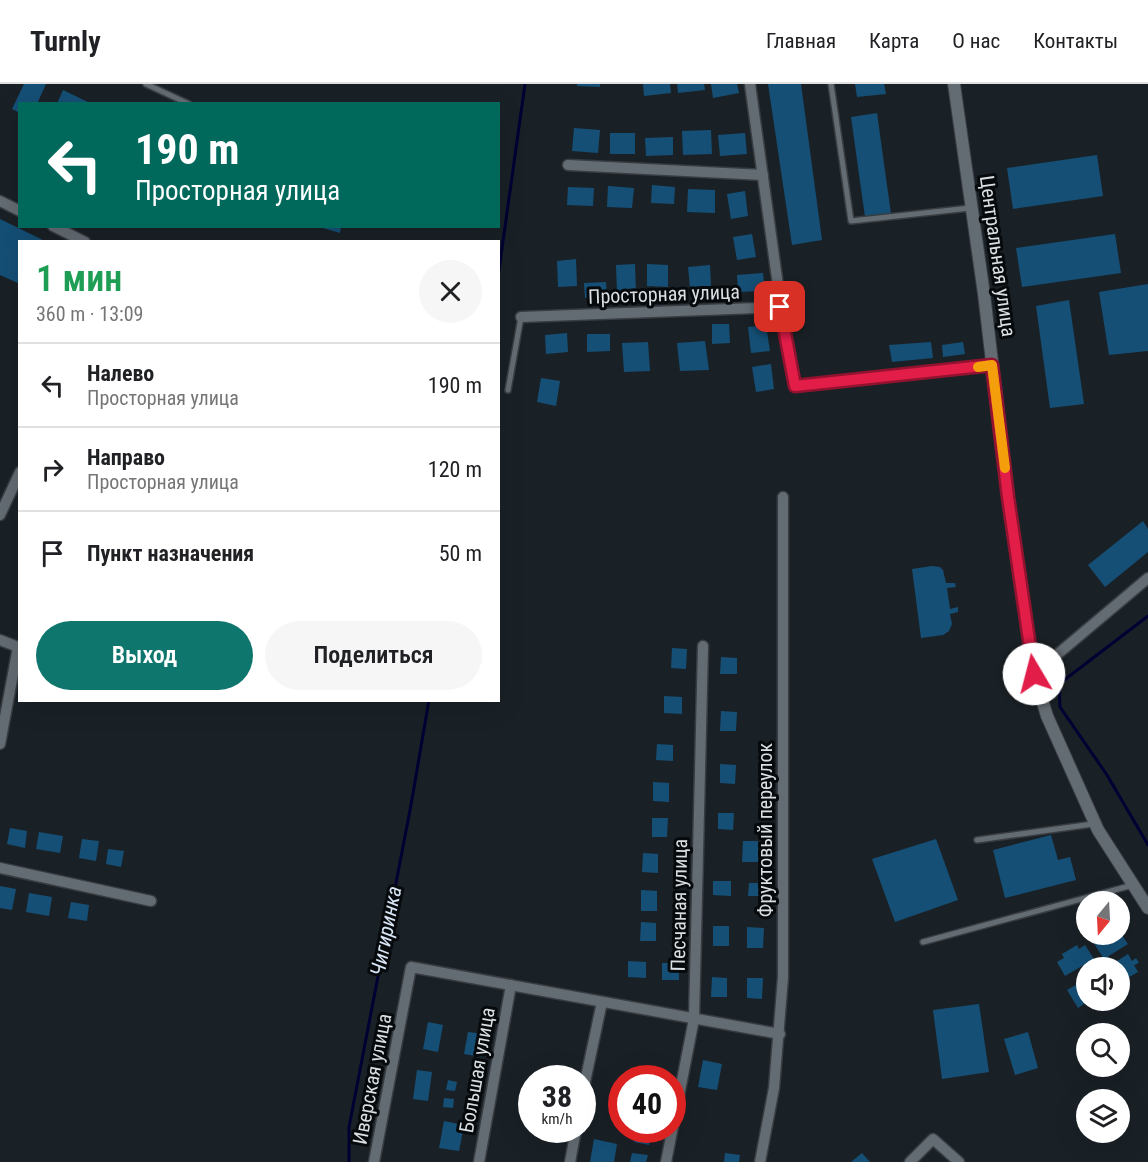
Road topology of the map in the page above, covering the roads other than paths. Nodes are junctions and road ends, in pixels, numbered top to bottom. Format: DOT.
graph roads {
  1 [pos="146,84"];
  2 [pos="750,84"];
  3 [pos="831,84"];
  4 [pos="954,84"];
  5 [pos="185,102"];
  6 [pos="568,165"];
  7 [pos="763,175"];
  8 [pos="0,201"];
  9 [pos="972,208"];
  10 [pos="18,210"];
  11 [pos="57,228"];
  12 [pos="81,240"];
  13 [pos="780,307"];
  14 [pos="521,317"];
  15 [pos="992,365"];
  16 [pos="508,390"];
  17 [pos="18,476"];
  18 [pos="783,497"];
  19 [pos="0,515"];
  20 [pos="1148,578"];
  21 [pos="0,640"];
  22 [pos="703,646"];
  23 [pos="1034,674"];
  24 [pos="0,744"];
  25 [pos="1095,823"];
  26 [pos="976,840"];
  27 [pos="0,868"];
  28 [pos="1132,885"];
  29 [pos="151,901"];
  30 [pos="1148,908"];
  31 [pos="923,942"];
  32 [pos="511,985"];
  33 [pos="602,1002"];
  34 [pos="694,1018"];
  35 [pos="780,1034"];
  36 [pos="589,1065"];
  37 [pos="574,1143"];
  38 [pos="374,1162"];
  39 [pos="479,1162"];
  40 [pos="570,1162"];
  41 [pos="666,1162"];
  42 [pos="760,1162"];
  43 [pos="910,1162"];
  44 [pos="959,1162"];
  1 -- 5 [label="lane"];
  2 -- 7 [label="street"];
  3 -- 9 [label="lane"];
  4 -- 9 [label="street, Центральная улица"];
  6 -- 7 [label="street"];
  7 -- 13 [label="street"];
  8 -- 10 [label="street"];
  9 -- 15 [label="street, Центральная улица"];
  11 -- 12 [label="street"];
  13 -- 14 [label="street, Просторная улица"];
  13 -- 15 [label="street"];
  14 -- 16 [label="lane"];
  15 -- 23 [label="street, Центральная улица"];
  17 -- 19 [label="street"];
  18 -- 35 [label="street, Фруктовый переулок"];
  20 -- 23 [label="street"];
  21 -- 24 [label="street"];
  22 -- 34 [label="street, Песчаная улица"];
  23 -- 25 [label="street, Центральная улица"];
  25 -- 26 [label="lane"];
  25 -- 28 [label="street, Центральная улица"];
  27 -- 29 [label="street"];
  28 -- 30 [label="street, Центральная улица"];
  28 -- 31 [label="lane"];
  32 -- 33 [label="street"];
  32 -- 38 [label="street, Иверская улица"];
  32 -- 39 [label="street, Большая улица"];
  33 -- 34 [label="street"];
  33 -- 36 [label="street"];
  34 -- 35 [label="street"];
  34 -- 41 [label="street, Песчаная улица"];
  35 -- 42 [label="street, Фруктовый переулок"];
  37 -- 40 [label="street"];
  43 -- 44 [label="street"];
}
